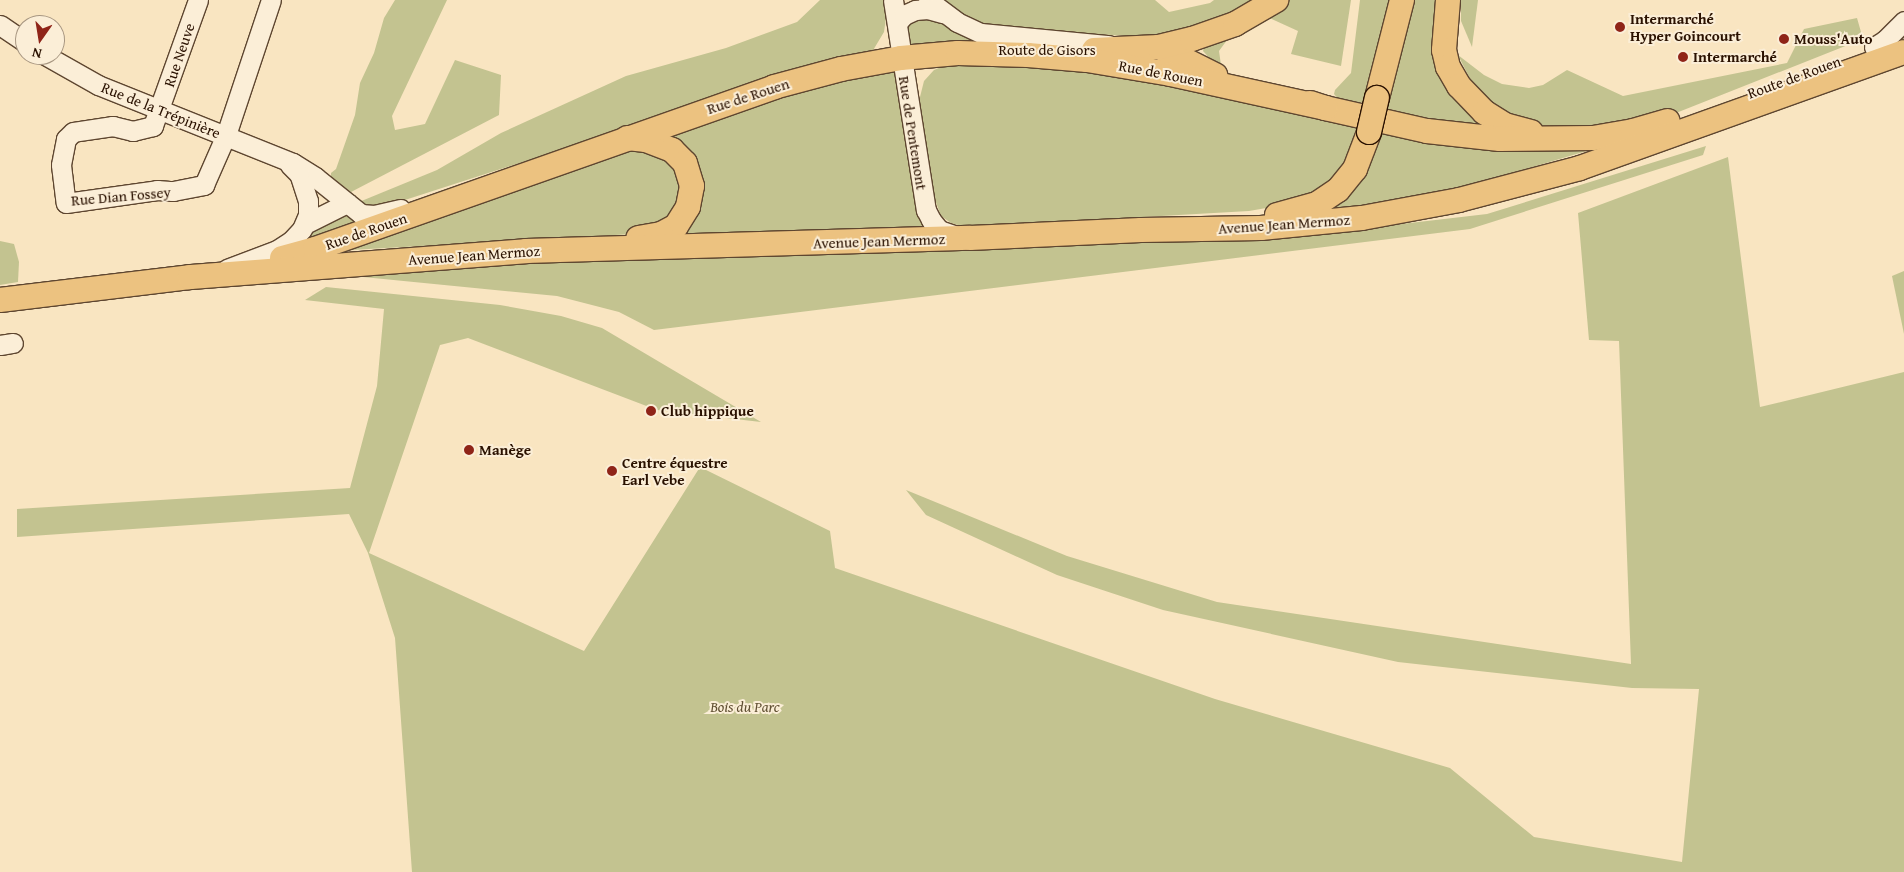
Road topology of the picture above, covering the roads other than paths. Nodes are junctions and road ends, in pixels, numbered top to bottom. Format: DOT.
graph roads {
  1 [pos="198,0"];
  2 [pos="271,0"];
  3 [pos="893,0"];
  4 [pos="1276,0"];
  5 [pos="1402,0"];
  6 [pos="1448,0"];
  7 [pos="935,6"];
  8 [pos="1904,21"];
  9 [pos="897,23"];
  10 [pos="0,25"];
  11 [pos="15,35"];
  12 [pos="1904,37"];
  13 [pos="1148,48"];
  14 [pos="1892,51"];
  15 [pos="958,53"];
  16 [pos="901,58"];
  17 [pos="62,65"];
  18 [pos="1742,103"];
  19 [pos="1325,108"];
  20 [pos="160,110"];
  21 [pos="1633,131"];
  22 [pos="226,135"];
  23 [pos="625,138"];
  24 [pos="281,158"];
  25 [pos="456,199"];
  26 [pos="347,203"];
  27 [pos="305,224"];
  28 [pos="1141,230"];
  29 [pos="970,238"];
  30 [pos="578,249"];
  31 [pos="221,272"];
  32 [pos="190,278"];
  33 [pos="0,300"];
  1 -- 20 [label="street, Rue Neuve"];
  2 -- 22 [label="street"];
  3 -- 9 [label="street, Rue de Pentemont"];
  4 -- 13 [label="main road, Route de Gisors"];
  5 -- 28 [label="main road, bridge"];
  6 -- 21 [label="main road"];
  7 -- 9 [label="street"];
  7 -- 13 [label="street"];
  8 -- 14 [label="street"];
  9 -- 16 [label="street, Rue de Pentemont"];
  10 -- 11 [label="street"];
  12 -- 14 [label="main road, Route de Rouen"];
  13 -- 15 [label="main road, Route de Gisors"];
  13 -- 19 [label="main road"];
  14 -- 18 [label="main road, Route de Rouen"];
  15 -- 16 [label="main road, Rue de Rouen"];
  15 -- 19 [label="main road, Rue de Rouen"];
  16 -- 23 [label="main road, Rue de Rouen"];
  16 -- 29 [label="street, Rue de Pentemont"];
  17 -- 20 [label="street, Rue de la Trépinière"];
  18 -- 21 [label="main road"];
  18 -- 28 [label="main road, Avenue Jean Mermoz"];
  19 -- 21 [label="main road"];
  20 -- 22 [label="street, Rue de la Trépinière"];
  20 -- 22 [label="street, Rue Dian Fossey"];
  22 -- 24 [label="street, Rue de la Trépinière"];
  23 -- 25 [label="main road, Rue de Rouen"];
  23 -- 30 [label="main road"];
  24 -- 26 [label="street, Rue de la Trépinière"];
  24 -- 27 [label="street, Rue de la Trépinière"];
  25 -- 26 [label="street, Rue de la Trépinière"];
  25 -- 31 [label="main road, Rue de Rouen"];
  26 -- 27 [label="street"];
  27 -- 31 [label="street"];
  28 -- 29 [label="main road, Avenue Jean Mermoz"];
  29 -- 30 [label="main road, Avenue Jean Mermoz"];
  30 -- 32 [label="main road, Avenue Jean Mermoz"];
  31 -- 32 [label="main road, Rue de Rouen"];
  32 -- 33 [label="main road, Avenue Jean Mermoz"];
}
